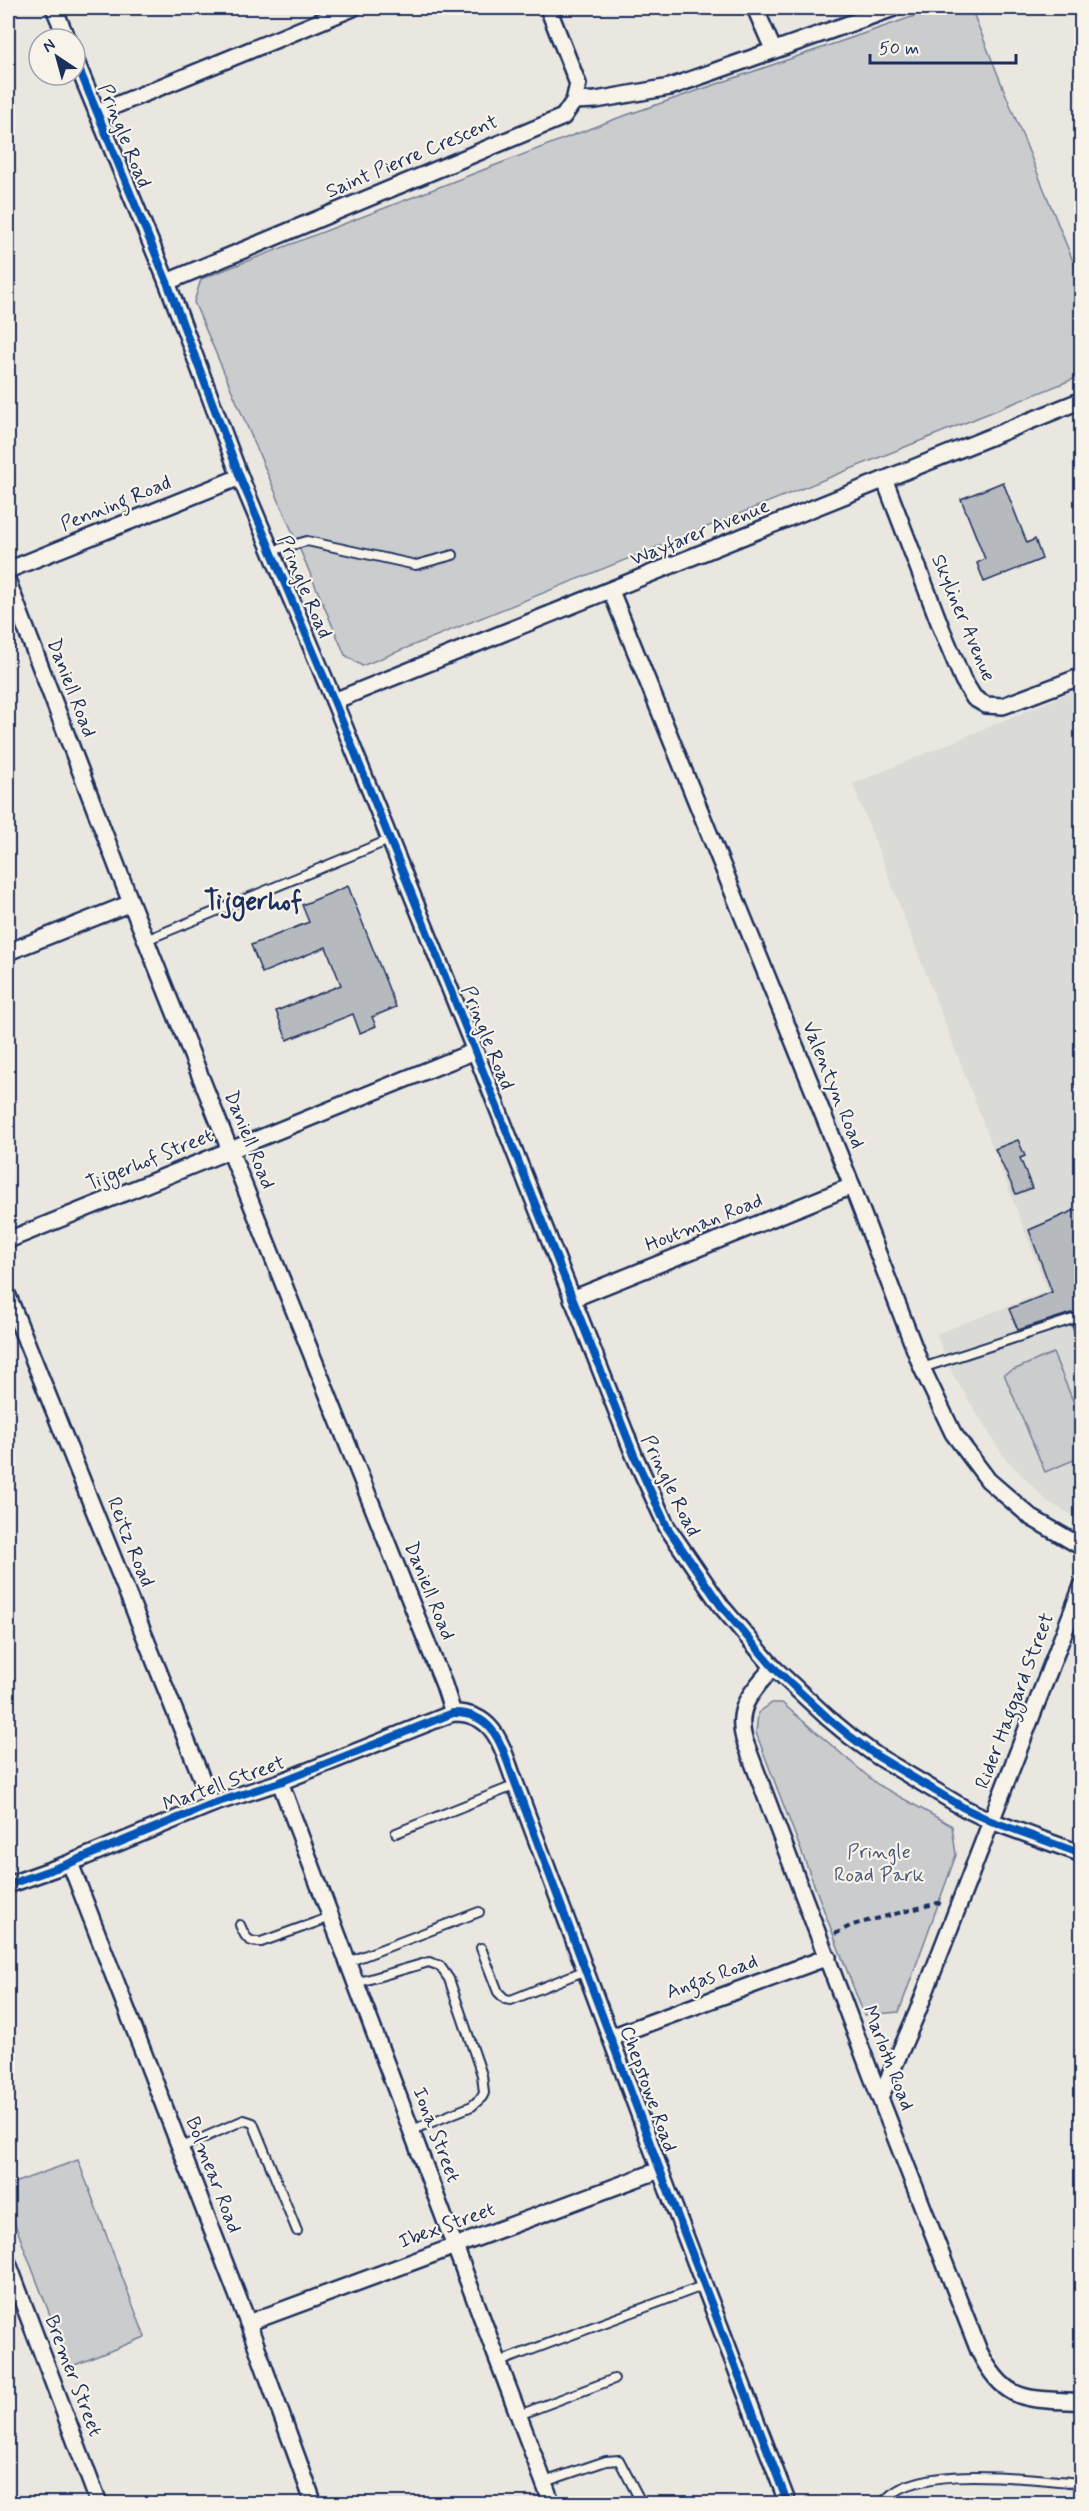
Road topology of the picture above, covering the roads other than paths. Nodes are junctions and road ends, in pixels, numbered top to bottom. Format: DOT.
graph roads {
  1 [pos="54,8"];
  2 [pos="353,8"];
  3 [pos="548,8"];
  4 [pos="755,8"];
  5 [pos="894,8"];
  6 [pos="62,27"];
  7 [pos="772,49"];
  8 [pos="86,87"];
  9 [pos="574,101"];
  10 [pos="97,113"];
  11 [pos="166,282"];
  12 [pos="1082,400"];
  13 [pos="240,477"];
  14 [pos="885,481"];
  15 [pos="271,551"];
  16 [pos="453,555"];
  17 [pos="8,570"];
  18 [pos="8,582"];
  19 [pos="611,591"];
  20 [pos="1082,676"];
  21 [pos="334,701"];
  22 [pos="389,840"];
  23 [pos="131,903"];
  24 [pos="146,940"];
  25 [pos="8,952"];
  26 [pos="475,1051"];
  27 [pos="231,1150"];
  28 [pos="852,1186"];
  29 [pos="8,1240"];
  30 [pos="8,1296"];
  31 [pos="572,1299"];
  32 [pos="1073,1319"];
  33 [pos="922,1368"];
  34 [pos="1082,1547"];
  35 [pos="1082,1586"];
  36 [pos="773,1667"];
  37 [pos="453,1713"];
  38 [pos="280,1782"];
  39 [pos="516,1785"];
  40 [pos="213,1804"];
  41 [pos="991,1821"];
  42 [pos="396,1833"];
  43 [pos="1082,1854"];
  44 [pos="70,1863"];
  45 [pos="8,1885"];
  46 [pos="479,1912"];
  47 [pos="331,1917"];
  48 [pos="240,1925"];
  49 [pos="481,1948"];
  50 [pos="828,1957"];
  51 [pos="348,1962"];
  52 [pos="586,1970"];
  53 [pos="356,1983"];
  54 [pos="611,2037"];
  55 [pos="880,2098"];
  56 [pos="412,2130"];
  57 [pos="180,2148"];
  58 [pos="660,2170"];
  59 [pos="297,2231"];
  60 [pos="455,2245"];
  61 [pos="8,2262"];
  62 [pos="705,2285"];
  63 [pos="248,2323"];
  64 [pos="499,2362"];
  65 [pos="614,2379"];
  66 [pos="1082,2402"];
  67 [pos="519,2415"];
  68 [pos="544,2482"];
  69 [pos="1082,2483"];
  70 [pos="99,2504"];
  71 [pos="314,2504"];
  72 [pos="552,2504"];
  73 [pos="642,2504"];
  74 [pos="788,2504"];
  75 [pos="882,2504"];
  1 -- 6 [label="street"];
  2 -- 10 [label="street"];
  3 -- 9 [label="street"];
  4 -- 7 [label="street"];
  5 -- 7 [label="street"];
  7 -- 9 [label="street"];
  8 -- 10 [label="street, Pringle Road"];
  9 -- 11 [label="street, Saint Pierre Crescent"];
  10 -- 11 [label="street, Pringle Road"];
  11 -- 13 [label="street, Pringle Road"];
  12 -- 14 [label="street, Wayfarer Avenue"];
  13 -- 15 [label="street, Pringle Road"];
  13 -- 17 [label="street, Penning Road"];
  14 -- 19 [label="street, Wayfarer Avenue"];
  14 -- 20 [label="street, Skyliner Avenue"];
  15 -- 16 [label="lane"];
  15 -- 21 [label="street, Pringle Road"];
  18 -- 23 [label="street, Daniell Road"];
  19 -- 21 [label="street, Wayfarer Avenue"];
  19 -- 28 [label="street, Valentyn Road"];
  21 -- 22 [label="street, Pringle Road"];
  22 -- 24 [label="lane"];
  22 -- 26 [label="street, Pringle Road"];
  23 -- 24 [label="street, Daniell Road"];
  23 -- 25 [label="street"];
  24 -- 27 [label="street, Daniell Road"];
  26 -- 27 [label="street, Tijgerhof Street"];
  26 -- 31 [label="street, Pringle Road"];
  27 -- 29 [label="street, Tijgerhof Street"];
  27 -- 37 [label="street, Daniell Road"];
  28 -- 31 [label="street, Houtman Road"];
  28 -- 33 [label="street, Valentyn Road"];
  30 -- 40 [label="street, Reitz Road"];
  31 -- 36 [label="street, Pringle Road"];
  32 -- 33 [label="lane"];
  33 -- 34 [label="street, Valentyn Road"];
  35 -- 41 [label="street, Rider Haggard Street"];
  36 -- 41 [label="street, Pringle Road"];
  36 -- 50 [label="street, Marloth Road"];
  37 -- 38 [label="street, Martell Street"];
  37 -- 39 [label="street, Chepstowe Road"];
  38 -- 40 [label="street, Martell Street"];
  38 -- 47 [label="street, Iona Street"];
  39 -- 42 [label="lane"];
  39 -- 52 [label="street, Chepstowe Road"];
  40 -- 44 [label="street, Martell Street"];
  41 -- 43 [label="street, Pringle Road"];
  41 -- 55 [label="street, Rider Haggard Street"];
  44 -- 45 [label="street, Martell Street"];
  44 -- 57 [label="street, Bolmear Road"];
  46 -- 51 [label="lane"];
  47 -- 48 [label="lane"];
  47 -- 51 [label="street, Iona Street"];
  49 -- 52 [label="lane"];
  50 -- 54 [label="street, Angas Road"];
  50 -- 55 [label="street, Marloth Road"];
  51 -- 53 [label="street, Iona Street"];
  52 -- 54 [label="street, Chepstowe Road"];
  53 -- 56 [label="street, Iona Street"];
  53 -- 56 [label="lane"];
  54 -- 58 [label="street, Chepstowe Road"];
  55 -- 66 [label="street, Marloth Road"];
  56 -- 60 [label="street, Iona Street"];
  57 -- 59 [label="lane"];
  57 -- 63 [label="street, Bolmear Road"];
  58 -- 60 [label="street, Ibex Street"];
  58 -- 62 [label="street, Chepstowe Road"];
  60 -- 63 [label="street, Ibex Street"];
  60 -- 64 [label="street, Iona Street"];
  61 -- 70 [label="street, Bremer Street"];
  62 -- 64 [label="lane"];
  62 -- 74 [label="street, Chepstowe Road"];
  63 -- 71 [label="street, Bolmear Road"];
  64 -- 67 [label="street, Iona Street"];
  65 -- 67 [label="lane"];
  67 -- 68 [label="street, Iona Street"];
  68 -- 72 [label="street, Iona Street"];
  68 -- 73 [label="lane"];
  69 -- 75 [label="lane"];
}
